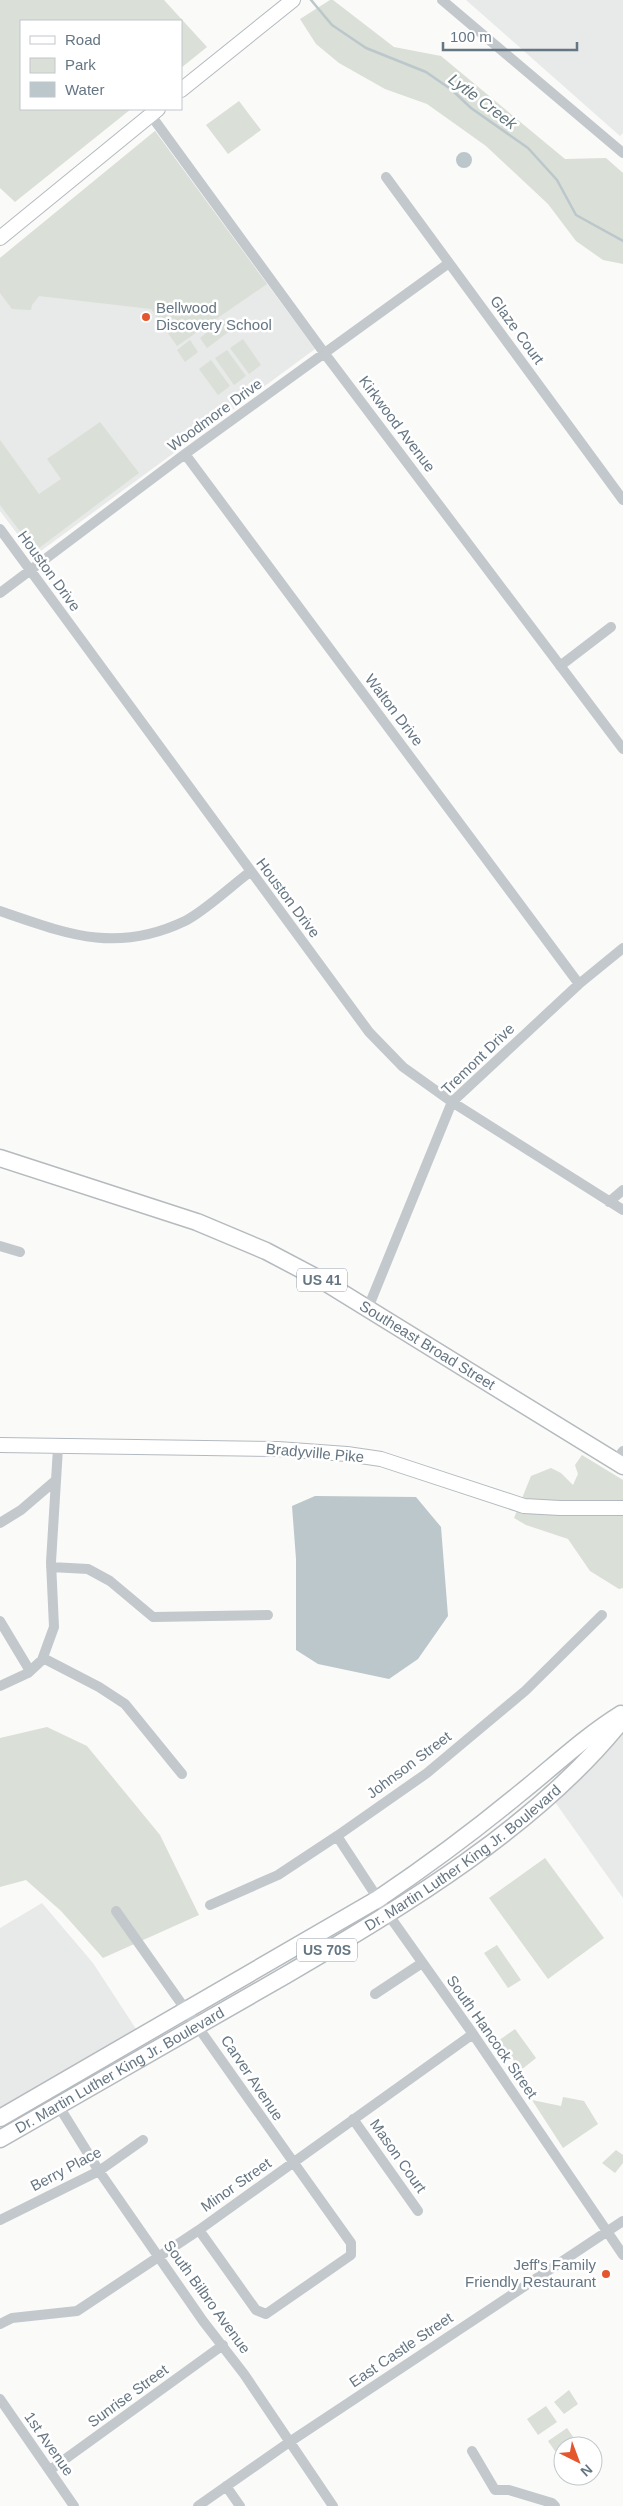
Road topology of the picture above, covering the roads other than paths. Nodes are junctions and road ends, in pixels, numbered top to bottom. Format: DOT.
graph roads {
  1 [pos="442,0"];
  2 [pos="290,3"];
  3 [pos="182,89"];
  4 [pos="154,112"];
  5 [pos="623,154"];
  6 [pos="386,177"];
  7 [pos="0,238"];
  8 [pos="449,263"];
  9 [pos="325,354"];
  10 [pos="185,454"];
  11 [pos="623,500"];
  12 [pos="0,529"];
  13 [pos="30,571"];
  14 [pos="0,593"];
  15 [pos="611,627"];
  16 [pos="560,666"];
  17 [pos="623,749"];
  18 [pos="250,872"];
  19 [pos="0,911"];
  20 [pos="623,948"];
  21 [pos="579,984"];
  22 [pos="452,1102"];
  23 [pos="0,1158"];
  24 [pos="623,1190"];
  25 [pos="609,1202"];
  26 [pos="623,1210"];
  27 [pos="0,1246"];
  28 [pos="20,1252"];
  29 [pos="368,1308"];
  30 [pos="0,1445"];
  31 [pos="58,1448"];
  32 [pos="620,1459"];
  33 [pos="56,1480"];
  34 [pos="623,1508"];
  35 [pos="2,1521"];
  36 [pos="51,1567"];
  37 [pos="268,1615"];
  38 [pos="602,1616"];
  39 [pos="0,1621"];
  40 [pos="43,1658"];
  41 [pos="30,1671"];
  42 [pos="0,1686"];
  43 [pos="623,1713"];
  44 [pos="623,1719"];
  45 [pos="182,1774"];
  46 [pos="337,1836"];
  47 [pos="378,1899"];
  48 [pos="210,1904"];
  49 [pos="116,1911"];
  50 [pos="388,1914"];
  51 [pos="422,1963"];
  52 [pos="375,1994"];
  53 [pos="187,2010"];
  54 [pos="199,2026"];
  55 [pos="473,2034"];
  56 [pos="58,2105"];
  57 [pos="0,2118"];
  58 [pos="353,2119"];
  59 [pos="0,2139"];
  60 [pos="143,2140"];
  61 [pos="293,2163"];
  62 [pos="99,2171"];
  63 [pos="418,2210"];
  64 [pos="0,2220"];
  65 [pos="623,2221"];
  66 [pos="198,2230"];
  67 [pos="607,2232"];
  68 [pos="623,2255"];
  69 [pos="160,2257"];
  70 [pos="0,2324"];
  71 [pos="223,2345"];
  72 [pos="0,2399"];
  73 [pos="288,2443"];
  74 [pos="472,2451"];
  75 [pos="50,2470"];
  76 [pos="226,2486"];
  77 [pos="74,2506"];
  78 [pos="198,2506"];
  79 [pos="240,2506"];
  80 [pos="333,2506"];
  81 [pos="555,2506"];
  1 -- 5 [label="street"];
  2 -- 3 [label="main road"];
  4 -- 7 [label="main road"];
  4 -- 9 [label="street, Kirkwood Avenue"];
  6 -- 8 [label="street, Glaze Court"];
  8 -- 9 [label="street, Woodmore Drive"];
  8 -- 11 [label="street, Glaze Court"];
  9 -- 10 [label="street, Woodmore Drive"];
  9 -- 16 [label="street, Kirkwood Avenue"];
  10 -- 13 [label="street, Woodmore Drive"];
  10 -- 21 [label="street, Walton Drive"];
  12 -- 13 [label="street, Houston Drive"];
  13 -- 14 [label="street, Woodmore Drive"];
  13 -- 18 [label="street, Houston Drive"];
  15 -- 16 [label="street"];
  16 -- 17 [label="street, Kirkwood Avenue"];
  18 -- 19 [label="street"];
  18 -- 22 [label="street, Houston Drive"];
  20 -- 21 [label="street, Tremont Drive"];
  21 -- 22 [label="street, Tremont Drive"];
  22 -- 25 [label="street, Houston Drive"];
  22 -- 29 [label="street, Tremont Drive"];
  23 -- 29 [label="main road, Southeast Broad Street / US 41"];
  24 -- 25 [label="street"];
  25 -- 26 [label="street, Houston Drive"];
  27 -- 28 [label="street"];
  29 -- 32 [label="main road, Southeast Broad Street / US 41"];
  30 -- 31 [label="main road, Bradyville Pike"];
  31 -- 33 [label="street"];
  31 -- 34 [label="main road, Bradyville Pike"];
  33 -- 35 [label="street"];
  33 -- 36 [label="street"];
  36 -- 37 [label="street"];
  36 -- 40 [label="street"];
  38 -- 46 [label="street, Johnson Street"];
  39 -- 41 [label="street"];
  40 -- 41 [label="street"];
  40 -- 45 [label="street"];
  41 -- 42 [label="street"];
  43 -- 47 [label="main road, Dr. Martin Luther King Jr. Boulevard / US 70S"];
  44 -- 50 [label="main road, Dr. Martin Luther King Jr. Boulevard / US 70S"];
  46 -- 47 [label="street, South Hancock Street"];
  46 -- 48 [label="street, Johnson Street"];
  47 -- 50 [label="street, South Hancock Street"];
  47 -- 53 [label="main road, Dr. Martin Luther King Jr. Boulevard / US 70S"];
  49 -- 53 [label="street, Carver Avenue"];
  50 -- 51 [label="street, South Hancock Street"];
  50 -- 54 [label="main road, Dr. Martin Luther King Jr. Boulevard / US 70S"];
  51 -- 52 [label="street"];
  51 -- 55 [label="street, South Hancock Street"];
  53 -- 54 [label="street, Carver Avenue"];
  53 -- 57 [label="main road, Dr. Martin Luther King Jr. Boulevard / US 70S"];
  54 -- 56 [label="main road, Dr. Martin Luther King Jr. Boulevard / US 70S"];
  54 -- 61 [label="street, Carver Avenue"];
  55 -- 58 [label="street, Minor Street"];
  55 -- 67 [label="street, South Hancock Street"];
  56 -- 59 [label="main road, Dr. Martin Luther King Jr. Boulevard / US 70S"];
  56 -- 62 [label="street, South Bilbro Avenue"];
  58 -- 61 [label="street, Minor Street"];
  58 -- 63 [label="street, Mason Court"];
  60 -- 62 [label="street, Berry Place"];
  61 -- 66 [label="street, Minor Street"];
  61 -- 66 [label="street, Carver Avenue"];
  62 -- 64 [label="street, Berry Place"];
  62 -- 69 [label="street, South Bilbro Avenue"];
  65 -- 67 [label="street, East Castle Street"];
  66 -- 69 [label="street, Minor Street"];
  67 -- 68 [label="street, South Hancock Street"];
  67 -- 73 [label="street, East Castle Street"];
  69 -- 70 [label="street, Minor Street"];
  69 -- 71 [label="street, South Bilbro Avenue"];
  71 -- 73 [label="street, South Bilbro Avenue"];
  71 -- 75 [label="street, Sunrise Street"];
  72 -- 75 [label="street, 1st Avenue"];
  73 -- 76 [label="street, East Castle Street"];
  73 -- 80 [label="street, South Bilbro Avenue"];
  74 -- 81 [label="street"];
  75 -- 77 [label="street, 1st Avenue"];
  76 -- 78 [label="street, East Castle Street"];
  76 -- 79 [label="street"];
}
